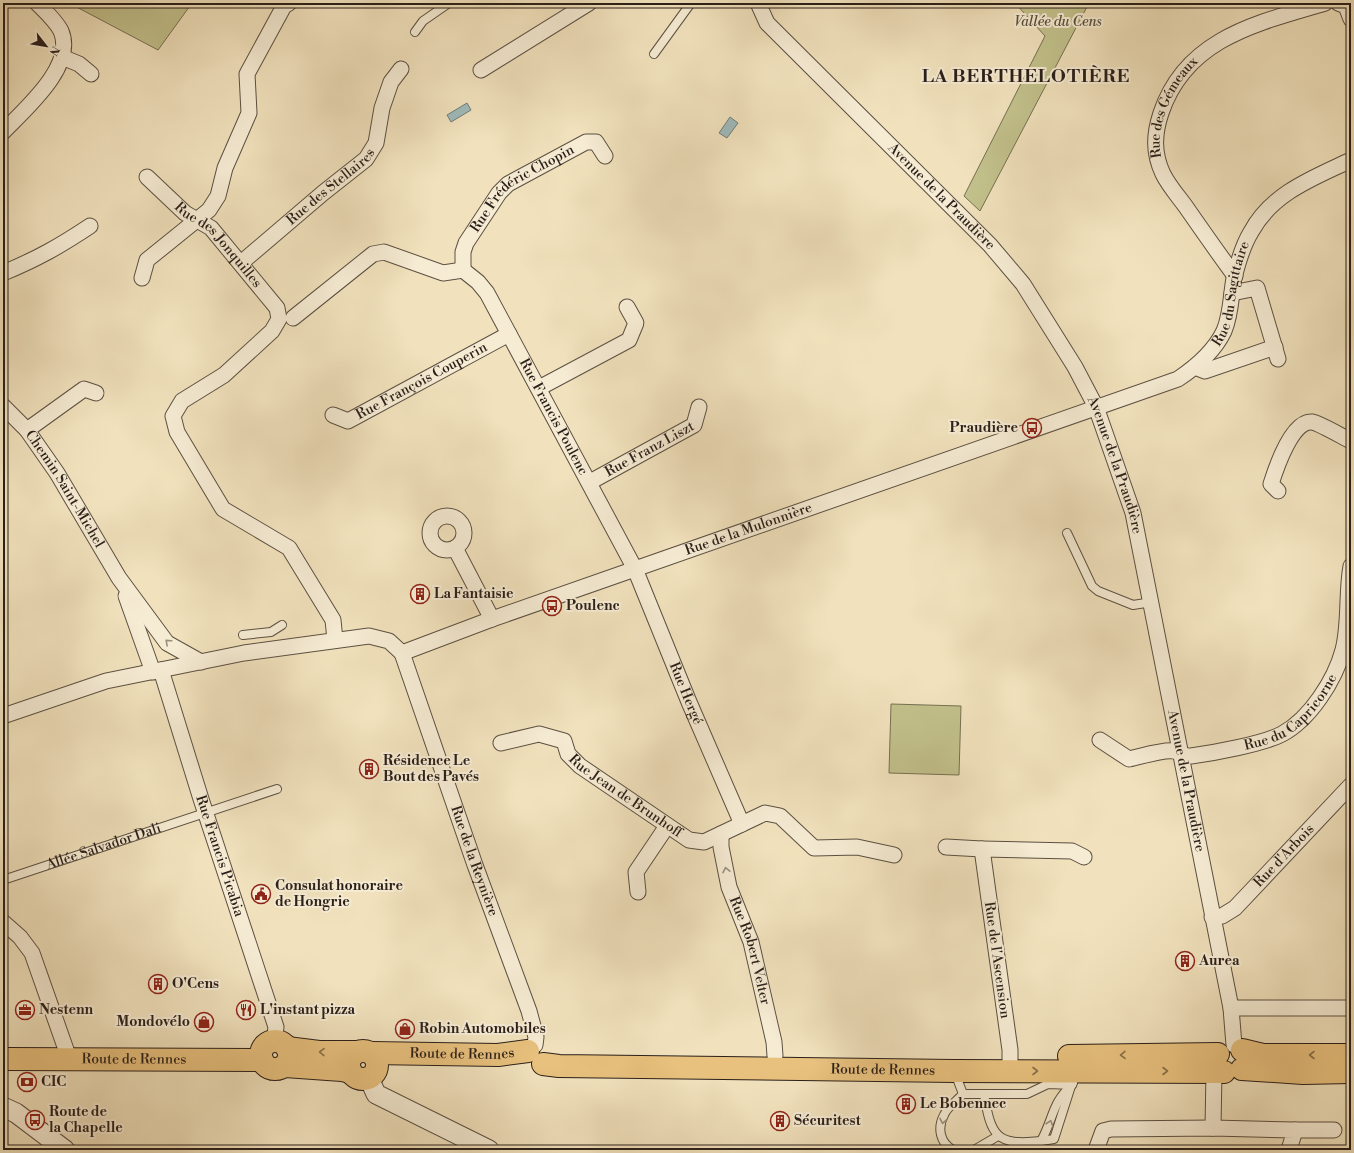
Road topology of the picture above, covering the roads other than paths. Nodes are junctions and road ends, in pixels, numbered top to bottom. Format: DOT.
graph roads {
  1 [pos="37,3"];
  2 [pos="289,3"];
  3 [pos="449,3"];
  4 [pos="589,3"];
  5 [pos="691,3"];
  6 [pos="758,3"];
  7 [pos="1325,3"];
  8 [pos="1338,3"];
  9 [pos="1351,19"];
  10 [pos="415,32"];
  11 [pos="654,54"];
  12 [pos="62,57"];
  13 [pos="401,69"];
  14 [pos="481,70"];
  15 [pos="91,74"];
  16 [pos="3,132"];
  17 [pos="605,156"];
  18 [pos="1351,160"];
  19 [pos="146,177"];
  20 [pos="197,220"];
  21 [pos="90,226"];
  22 [pos="241,263"];
  23 [pos="463,270"];
  24 [pos="3,273"];
  25 [pos="1235,276"];
  26 [pos="142,278"];
  27 [pos="1232,293"];
  28 [pos="627,308"];
  29 [pos="286,319"];
  30 [pos="509,334"];
  31 [pos="1195,367"];
  32 [pos="539,388"];
  33 [pos="96,393"];
  34 [pos="3,406"];
  35 [pos="699,407"];
  36 [pos="1096,407"];
  37 [pos="333,415"];
  38 [pos="27,430"];
  39 [pos="1351,441"];
  40 [pos="590,482"];
  41 [pos="1278,491"];
  42 [pos="1067,533"];
  43 [pos="455,548"];
  44 [pos="1351,566"];
  45 [pos="635,569"];
  46 [pos="119,578"];
  47 [pos="1152,602"];
  48 [pos="492,619"];
  49 [pos="282,626"];
  50 [pos="243,635"];
  51 [pos="336,640"];
  52 [pos="402,653"];
  53 [pos="201,662"];
  54 [pos="157,671"];
  55 [pos="3,716"];
  56 [pos="1100,740"];
  57 [pos="501,743"];
  58 [pos="1182,754"];
  59 [pos="1351,785"];
  60 [pos="277,790"];
  61 [pos="205,813"];
  62 [pos="740,820"];
  63 [pos="667,826"];
  64 [pos="721,840"];
  65 [pos="946,847"];
  66 [pos="982,849"];
  67 [pos="894,855"];
  68 [pos="1084,857"];
  69 [pos="3,880"];
  70 [pos="638,892"];
  71 [pos="1212,917"];
  72 [pos="3,922"];
  73 [pos="1231,1008"];
  74 [pos="1351,1008"];
  75 [pos="282,1052"];
  76 [pos="536,1055"];
  77 [pos="1351,1055"];
  78 [pos="775,1056"];
  79 [pos="1229,1060"];
  80 [pos="4,1061"];
  81 [pos="70,1061"];
  82 [pos="1010,1064"];
  83 [pos="365,1065"];
  84 [pos="954,1071"];
  85 [pos="1351,1072"];
  86 [pos="1075,1078"];
  87 [pos="3,1092"];
  88 [pos="963,1094"];
  89 [pos="984,1094"];
  90 [pos="9,1110"];
  91 [pos="1213,1128"];
  92 [pos="1295,1130"];
  93 [pos="1334,1130"];
  94 [pos="998,1136"];
  95 [pos="65,1150"];
  96 [pos="489,1150"];
  97 [pos="953,1150"];
  98 [pos="974,1150"];
  99 [pos="1096,1150"];
  100 [pos="1289,1150"];
  1 -- 12 [label="street"];
  2 -- 20 [label="street"];
  3 -- 10 [label="lane"];
  4 -- 14 [label="street"];
  5 -- 11 [label="lane"];
  6 -- 36 [label="street, Avenue de la Praudière"];
  7 -- 25 [label="street, Rue des Gémeaux"];
  8 -- 9 [label="street"];
  12 -- 15 [label="street"];
  12 -- 16 [label="street"];
  13 -- 22 [label="street, Rue des Stellaires"];
  17 -- 23 [label="street, Rue Frédéric Chopin"];
  18 -- 25 [label="street, Rue du Sagittaire"];
  19 -- 20 [label="street, Rue des Jonquilles"];
  20 -- 22 [label="street, Rue des Jonquilles"];
  20 -- 26 [label="street"];
  21 -- 24 [label="street"];
  22 -- 29 [label="street, Rue des Jonquilles"];
  23 -- 29 [label="street"];
  23 -- 30 [label="street, Rue Francis Poulenc"];
  25 -- 27 [label="street, Rue du Sagittaire"];
  27 -- 31 [label="street, Rue du Sagittaire"];
  27 -- 31 [label="street"];
  28 -- 32 [label="street"];
  29 -- 51 [label="street"];
  30 -- 32 [label="street, Rue Francis Poulenc"];
  30 -- 37 [label="street, Rue François Couperin"];
  31 -- 36 [label="street, Rue du Sagittaire"];
  32 -- 40 [label="street, Rue Francis Poulenc"];
  33 -- 38 [label="street"];
  34 -- 38 [label="street, Chemin Saint-Michel"];
  35 -- 40 [label="street, Rue Franz Liszt"];
  36 -- 45 [label="street, Rue de la Mulonnière"];
  36 -- 47 [label="street, Avenue de la Praudière"];
  38 -- 46 [label="street, Chemin Saint-Michel"];
  39 -- 41 [label="street"];
  40 -- 45 [label="street, Rue Francis Poulenc"];
  42 -- 47 [label="lane"];
  43 -- 48 [label="street"];
  44 -- 58 [label="street, Rue du Capricorne"];
  45 -- 48 [label="street, Rue de la Mulonnière"];
  45 -- 62 [label="street, Rue Hergé"];
  53 -- 46 [label="street, Chemin Saint-Michel, one-way"];
  46 -- 54 [label="street, Chemin Saint-Michel"];
  47 -- 58 [label="street, Avenue de la Praudière"];
  48 -- 52 [label="street, Rue de la Mulonnière"];
  49 -- 50 [label="lane"];
  51 -- 52 [label="street"];
  51 -- 53 [label="street"];
  52 -- 76 [label="street, Rue de la Reynière"];
  53 -- 54 [label="street"];
  54 -- 55 [label="street"];
  54 -- 61 [label="street, Rue Francis Picabia"];
  56 -- 58 [label="street, Rue du Capricorne"];
  57 -- 63 [label="street, Rue Jean de Brunhoff"];
  58 -- 71 [label="street, Avenue de la Praudière"];
  59 -- 71 [label="street, Rue d'Arbois"];
  60 -- 61 [label="lane, Allée Salvador Dali"];
  61 -- 69 [label="lane, Allée Salvador Dali"];
  61 -- 75 [label="street, Rue Francis Picabia"];
  62 -- 64 [label="street"];
  62 -- 67 [label="street"];
  63 -- 64 [label="street, Rue Jean de Brunhoff"];
  63 -- 70 [label="street"];
  78 -- 64 [label="street, Rue Robert Velter, one-way"];
  65 -- 66 [label="street"];
  66 -- 68 [label="street"];
  66 -- 82 [label="street, Rue de l'Ascension"];
  71 -- 73 [label="street, Avenue de la Praudière"];
  72 -- 81 [label="street"];
  73 -- 74 [label="street"];
  73 -- 79 [label="street, Avenue de la Praudière"];
  75 -- 81 [label="main road, Route de Rennes"];
  75 -- 83 [label="main road, Route de Rennes"];
  76 -- 78 [label="main road, Route de Rennes"];
  76 -- 83 [label="main road, Route de Rennes"];
  76 -- 84 [label="main road, Route de Rennes"];
  77 -- 79 [label="main road, Route de Rennes, one-way"];
  78 -- 82 [label="main road, Route de Rennes"];
  79 -- 82 [label="main road, Route de Rennes, one-way"];
  79 -- 85 [label="main road, Route de Rennes"];
  86 -- 79 [label="main road, Route de Rennes, one-way"];
  79 -- 91 [label="street, Avenue de la Praudière"];
  80 -- 81 [label="main road, Route de Rennes"];
  82 -- 84 [label="main road, Route de Rennes"];
  82 -- 86 [label="main road, Route de Rennes, one-way"];
  83 -- 96 [label="street"];
  84 -- 88 [label="lane"];
  86 -- 89 [label="lane"];
  94 -- 86 [label="lane, one-way"];
  87 -- 90 [label="street"];
  88 -- 89 [label="lane"];
  88 -- 97 [label="lane, one-way"];
  89 -- 94 [label="lane"];
  90 -- 95 [label="street"];
  91 -- 92 [label="street"];
  91 -- 99 [label="street"];
  92 -- 93 [label="street"];
  92 -- 100 [label="street"];
  94 -- 98 [label="lane"];
}
